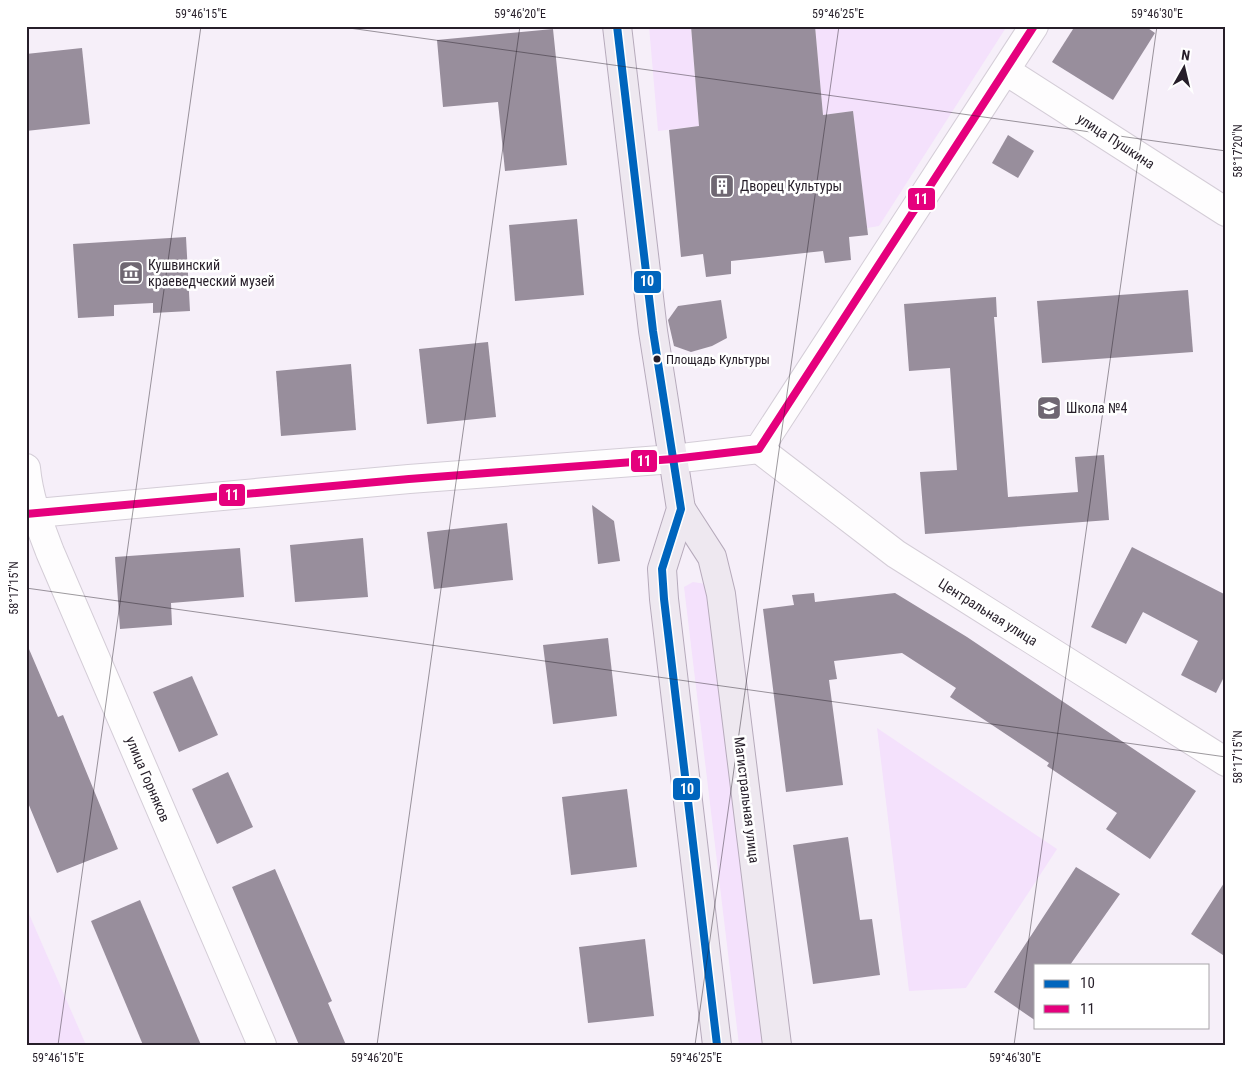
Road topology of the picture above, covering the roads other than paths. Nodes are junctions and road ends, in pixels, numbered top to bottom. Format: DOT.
graph roads {
  1 [pos="617,26"];
  2 [pos="1034,26"];
  3 [pos="1006,71"];
  4 [pos="1226,212"];
  5 [pos="759,449"];
  6 [pos="673,459"];
  7 [pos="26,468"];
  8 [pos="681,509"];
  9 [pos="30,514"];
  10 [pos="1226,762"];
  11 [pos="262,1045"];
  12 [pos="717,1045"];
  13 [pos="777,1045"];
  1 -- 6 [label="main road"];
  2 -- 3 [label="street"];
  3 -- 4 [label="street, улица Пушкина"];
  3 -- 5 [label="street"];
  5 -- 6 [label="street"];
  5 -- 10 [label="street, Центральная улица"];
  6 -- 8 [label="main road"];
  6 -- 9 [label="street"];
  7 -- 9 [label="street, улица Горняков"];
  8 -- 12 [label="main road"];
  8 -- 13 [label="main road, Магистральная улица"];
  9 -- 11 [label="street, улица Горняков"];
}
